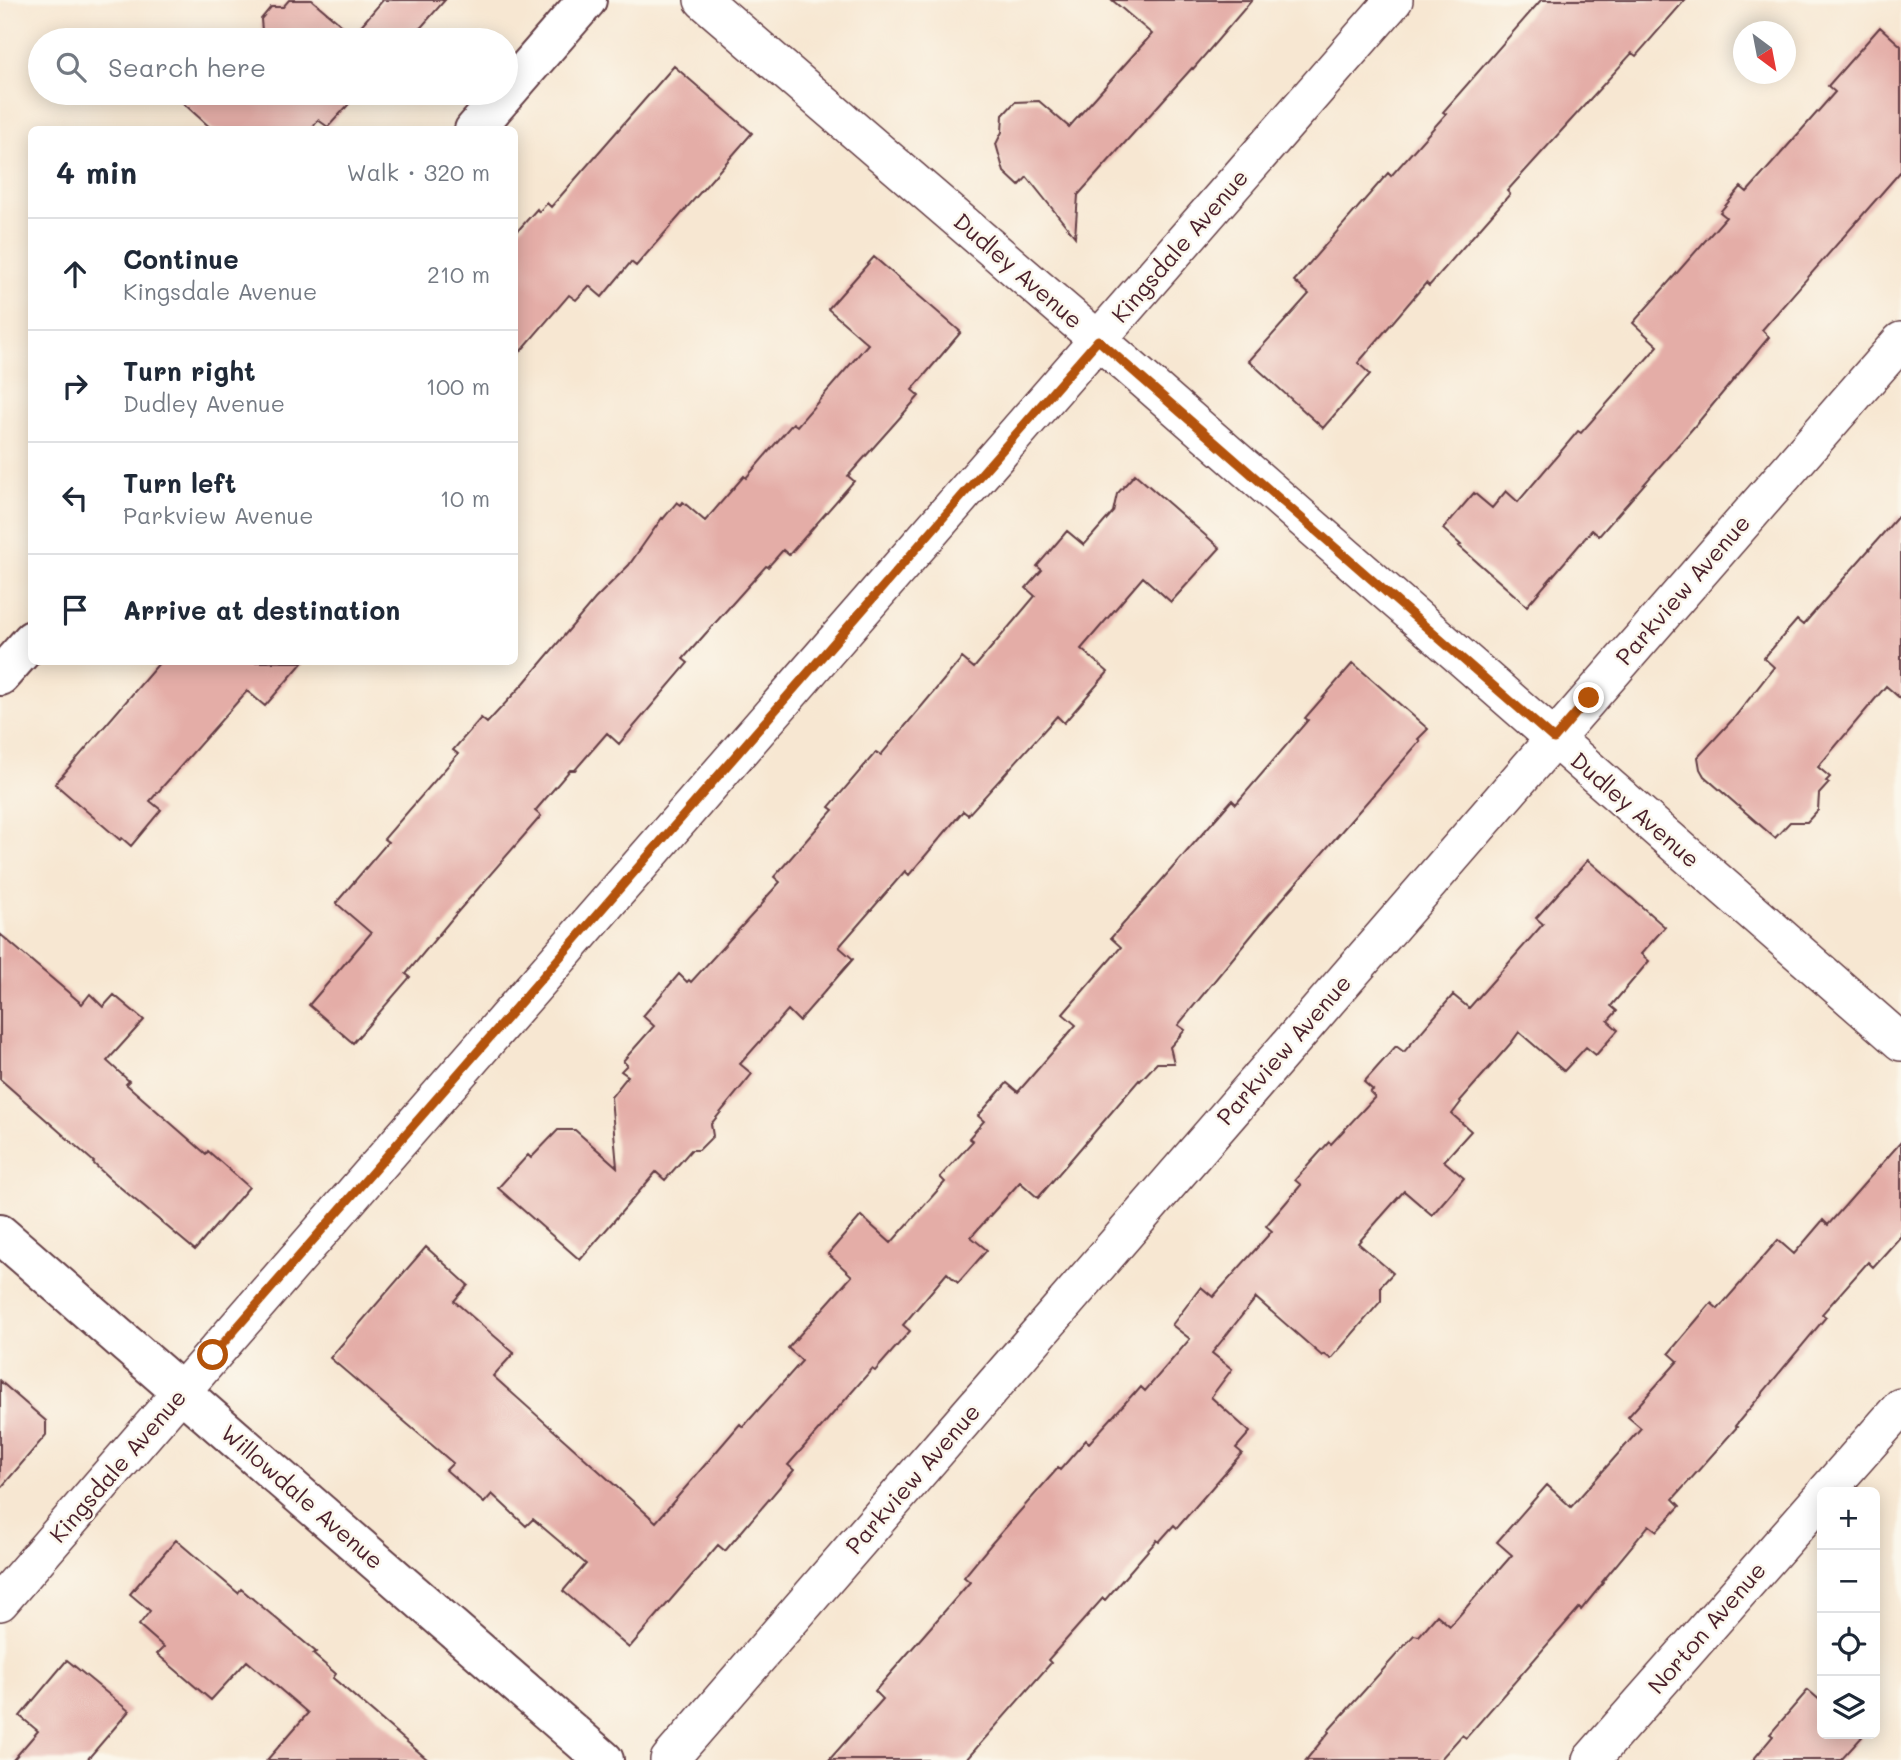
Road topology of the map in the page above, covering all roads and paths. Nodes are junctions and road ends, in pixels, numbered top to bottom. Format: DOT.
graph roads {
  1 [pos="587,0"];
  2 [pos="703,0"];
  3 [pos="1394,0"];
  4 [pos="518,79"];
  5 [pos="496,105"];
  6 [pos="477,126"];
  7 [pos="1098,340"];
  8 [pos="1901,341"];
  9 [pos="28,644"];
  10 [pos="0,676"];
  11 [pos="1554,739"];
  12 [pos="1901,1042"];
  13 [pos="0,1234"];
  14 [pos="182,1392"];
  15 [pos="1901,1407"];
  16 [pos="1830,1487"];
  17 [pos="1817,1503"];
  18 [pos="0,1602"];
  19 [pos="604,1760"];
  20 [pos="669,1760"];
  21 [pos="1591,1760"];
  1 -- 4 [label="street"];
  2 -- 7 [label="street, Dudley Avenue"];
  3 -- 7 [label="street, Kingsdale Avenue"];
  5 -- 6 [label="street"];
  7 -- 11 [label="street, Dudley Avenue"];
  7 -- 14 [label="street, Kingsdale Avenue"];
  8 -- 11 [label="street, Parkview Avenue"];
  9 -- 10 [label="street"];
  11 -- 12 [label="street, Dudley Avenue"];
  11 -- 20 [label="street, Parkview Avenue"];
  13 -- 14 [label="street, Willowdale Avenue"];
  14 -- 18 [label="street, Kingsdale Avenue"];
  14 -- 19 [label="street, Willowdale Avenue"];
  15 -- 16 [label="street"];
  17 -- 21 [label="street, Norton Avenue"];
}
